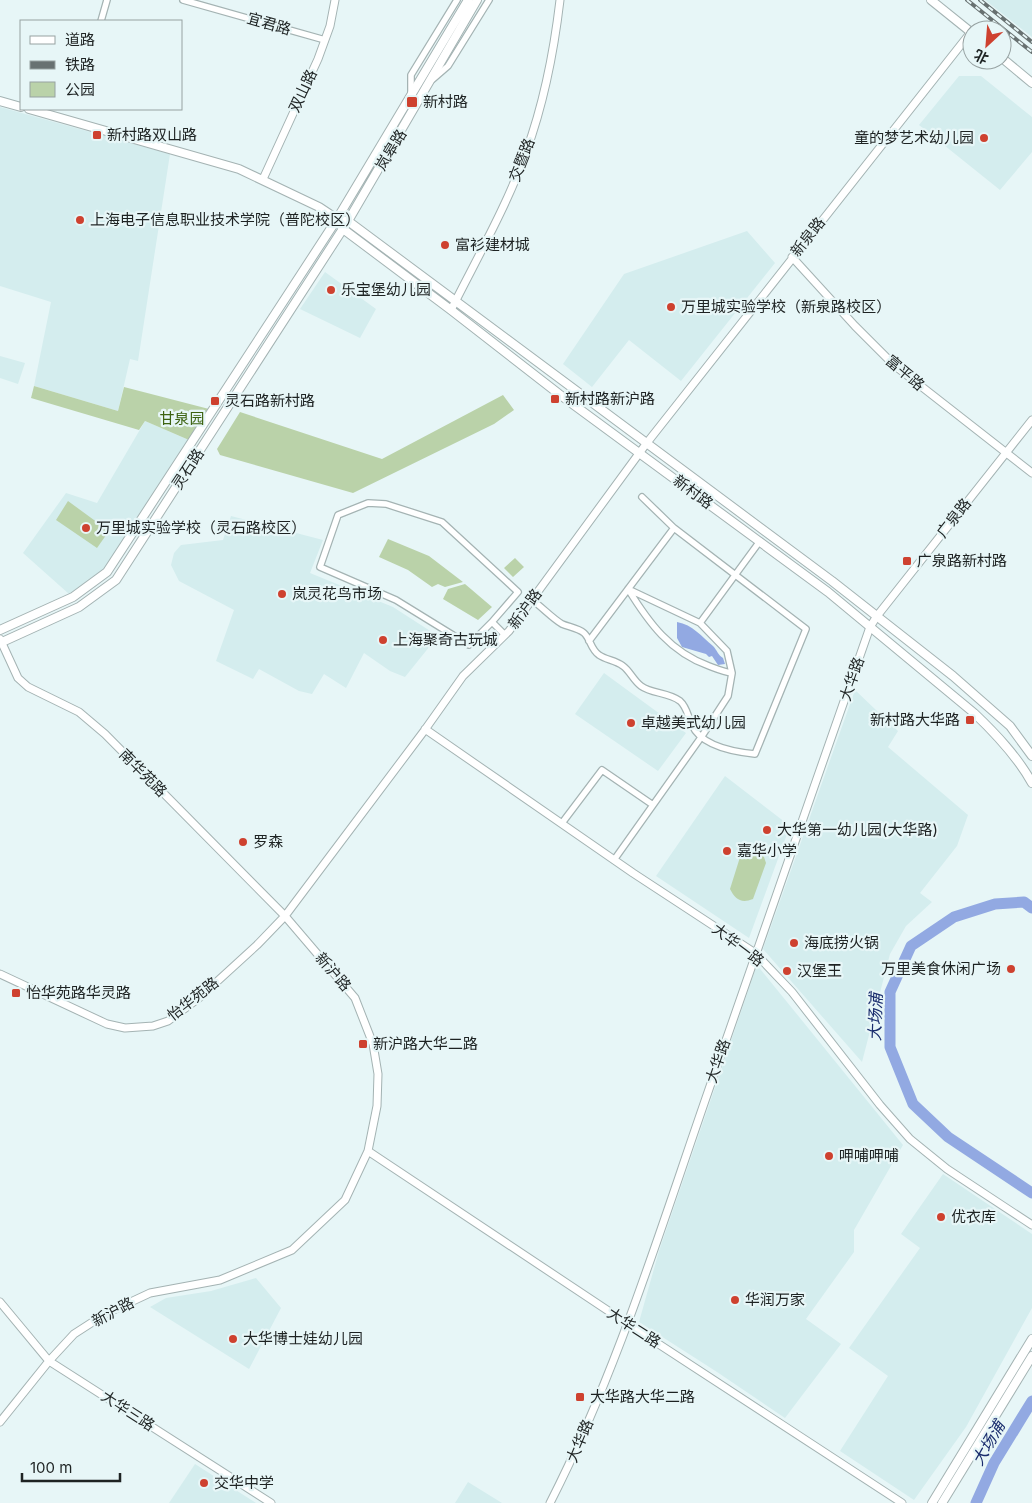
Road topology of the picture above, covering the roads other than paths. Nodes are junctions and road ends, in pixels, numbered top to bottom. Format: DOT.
graph roads {
  1 [pos="107,0"];
  2 [pos="183,0"];
  3 [pos="335,0"];
  4 [pos="457,0"];
  5 [pos="468,0"];
  6 [pos="477,0"];
  7 [pos="489,0"];
  8 [pos="560,0"];
  9 [pos="931,0"];
  10 [pos="101,20"];
  11 [pos="962,25"];
  12 [pos="325,40"];
  13 [pos="962,43"];
  14 [pos="1012,66"];
  15 [pos="429,82"];
  16 [pos="1032,83"];
  17 [pos="411,95"];
  18 [pos="0,101"];
  19 [pos="20,107"];
  20 [pos="36,110"];
  21 [pos="51,112"];
  22 [pos="263,179"];
  23 [pos="337,219"];
  24 [pos="348,221"];
  25 [pos="343,229"];
  26 [pos="792,257"];
  27 [pos="456,301"];
  28 [pos="451,310"];
  29 [pos="1032,420"];
  30 [pos="646,444"];
  31 [pos="640,452"];
  32 [pos="1005,453"];
  33 [pos="1032,474"];
  34 [pos="642,498"];
  35 [pos="674,528"];
  36 [pos="760,541"];
  37 [pos="735,575"];
  38 [pos="628,589"];
  39 [pos="532,600"];
  40 [pos="877,616"];
  41 [pos="492,622"];
  42 [pos="700,623"];
  43 [pos="870,627"];
  44 [pos="0,630"];
  45 [pos="505,635"];
  46 [pos="0,641"];
  47 [pos="589,641"];
  48 [pos="732,672"];
  49 [pos="425,729"];
  50 [pos="702,736"];
  51 [pos="1032,756"];
  52 [pos="1032,783"];
  53 [pos="653,805"];
  54 [pos="562,823"];
  55 [pos="614,860"];
  56 [pos="285,916"];
  57 [pos="755,953"];
  58 [pos="0,974"];
  59 [pos="368,1151"];
  60 [pos="1032,1224"];
  61 [pos="0,1302"];
  62 [pos="628,1324"];
  63 [pos="1032,1339"];
  64 [pos="1032,1356"];
  65 [pos="49,1361"];
  66 [pos="0,1422"];
  67 [pos="271,1503"];
  68 [pos="550,1503"];
  69 [pos="902,1503"];
  70 [pos="932,1503"];
  71 [pos="942,1503"];
  1 -- 10 [label="street"];
  2 -- 12 [label="street, 宜君路"];
  3 -- 12 [label="street, 双山路"];
  4 -- 17 [label="street"];
  5 -- 17 [label="main road, 岚皋路"];
  6 -- 15 [label="main road, 岚皋路"];
  7 -- 15 [label="street"];
  8 -- 27 [label="street, 交暨路"];
  9 -- 11 [label="main road"];
  12 -- 22 [label="street, 双山路"];
  13 -- 26 [label="street, 新泉路"];
  14 -- 16 [label="main road"];
  15 -- 24 [label="main road, 岚皋路"];
  17 -- 23 [label="main road, 岚皋路"];
  18 -- 19 [label="main road"];
  20 -- 21 [label="main road, 新村路"];
  21 -- 22 [label="main road, 新村路"];
  22 -- 23 [label="main road, 新村路"];
  23 -- 24 [label="main road, 新村路"];
  23 -- 25 [label="main road, 新村路"];
  23 -- 44 [label="main road, 灵石路"];
  24 -- 25 [label="main road, 灵石路"];
  24 -- 27 [label="main road, 新村路"];
  25 -- 28 [label="main road, 新村路"];
  25 -- 46 [label="main road, 灵石路"];
  26 -- 30 [label="street, 新泉路"];
  26 -- 32 [label="street, 富平路"];
  27 -- 28 [label="street, 交暨路"];
  27 -- 30 [label="main road, 新村路"];
  28 -- 31 [label="main road, 新村路"];
  29 -- 32 [label="street, 广泉路"];
  30 -- 31 [label="street, 新沪路"];
  30 -- 40 [label="main road, 新村路"];
  31 -- 36 [label="main road, 新村路"];
  31 -- 39 [label="street, 新沪路"];
  32 -- 33 [label="street, 富平路"];
  32 -- 40 [label="street, 广泉路"];
  34 -- 35 [label="street"];
  35 -- 37 [label="street"];
  35 -- 38 [label="street"];
  36 -- 37 [label="street"];
  36 -- 43 [label="main road, 新村路"];
  37 -- 42 [label="street"];
  37 -- 50 [label="street"];
  38 -- 42 [label="street"];
  38 -- 47 [label="street"];
  38 -- 48 [label="street"];
  39 -- 45 [label="street, 新沪路"];
  39 -- 47 [label="street"];
  40 -- 43 [label="street, 大华路"];
  40 -- 51 [label="main road, 新村路"];
  41 -- 41 [label="street"];
  41 -- 45 [label="street"];
  42 -- 48 [label="street"];
  43 -- 52 [label="main road, 新村路"];
  43 -- 57 [label="street, 大华路"];
  45 -- 49 [label="street, 新沪路"];
  46 -- 56 [label="street, 南华苑路"];
  47 -- 50 [label="street"];
  48 -- 50 [label="street"];
  49 -- 54 [label="street, 大华一路"];
  49 -- 56 [label="street, 新沪路"];
  50 -- 53 [label="street"];
  53 -- 54 [label="street"];
  53 -- 55 [label="street"];
  54 -- 55 [label="street, 大华一路"];
  55 -- 57 [label="street, 大华一路"];
  56 -- 58 [label="street, 怡华苑路"];
  56 -- 59 [label="street, 新沪路"];
  57 -- 60 [label="street, 大华一路"];
  57 -- 62 [label="street, 大华路"];
  59 -- 62 [label="street, 大华二路"];
  59 -- 65 [label="street, 新沪路"];
  61 -- 65 [label="street, 大华三路"];
  62 -- 68 [label="street, 大华路"];
  62 -- 69 [label="street, 大华二路"];
  63 -- 70 [label="main road"];
  64 -- 71 [label="main road"];
  65 -- 66 [label="street, 新沪路"];
  65 -- 67 [label="street, 大华三路"];
}
